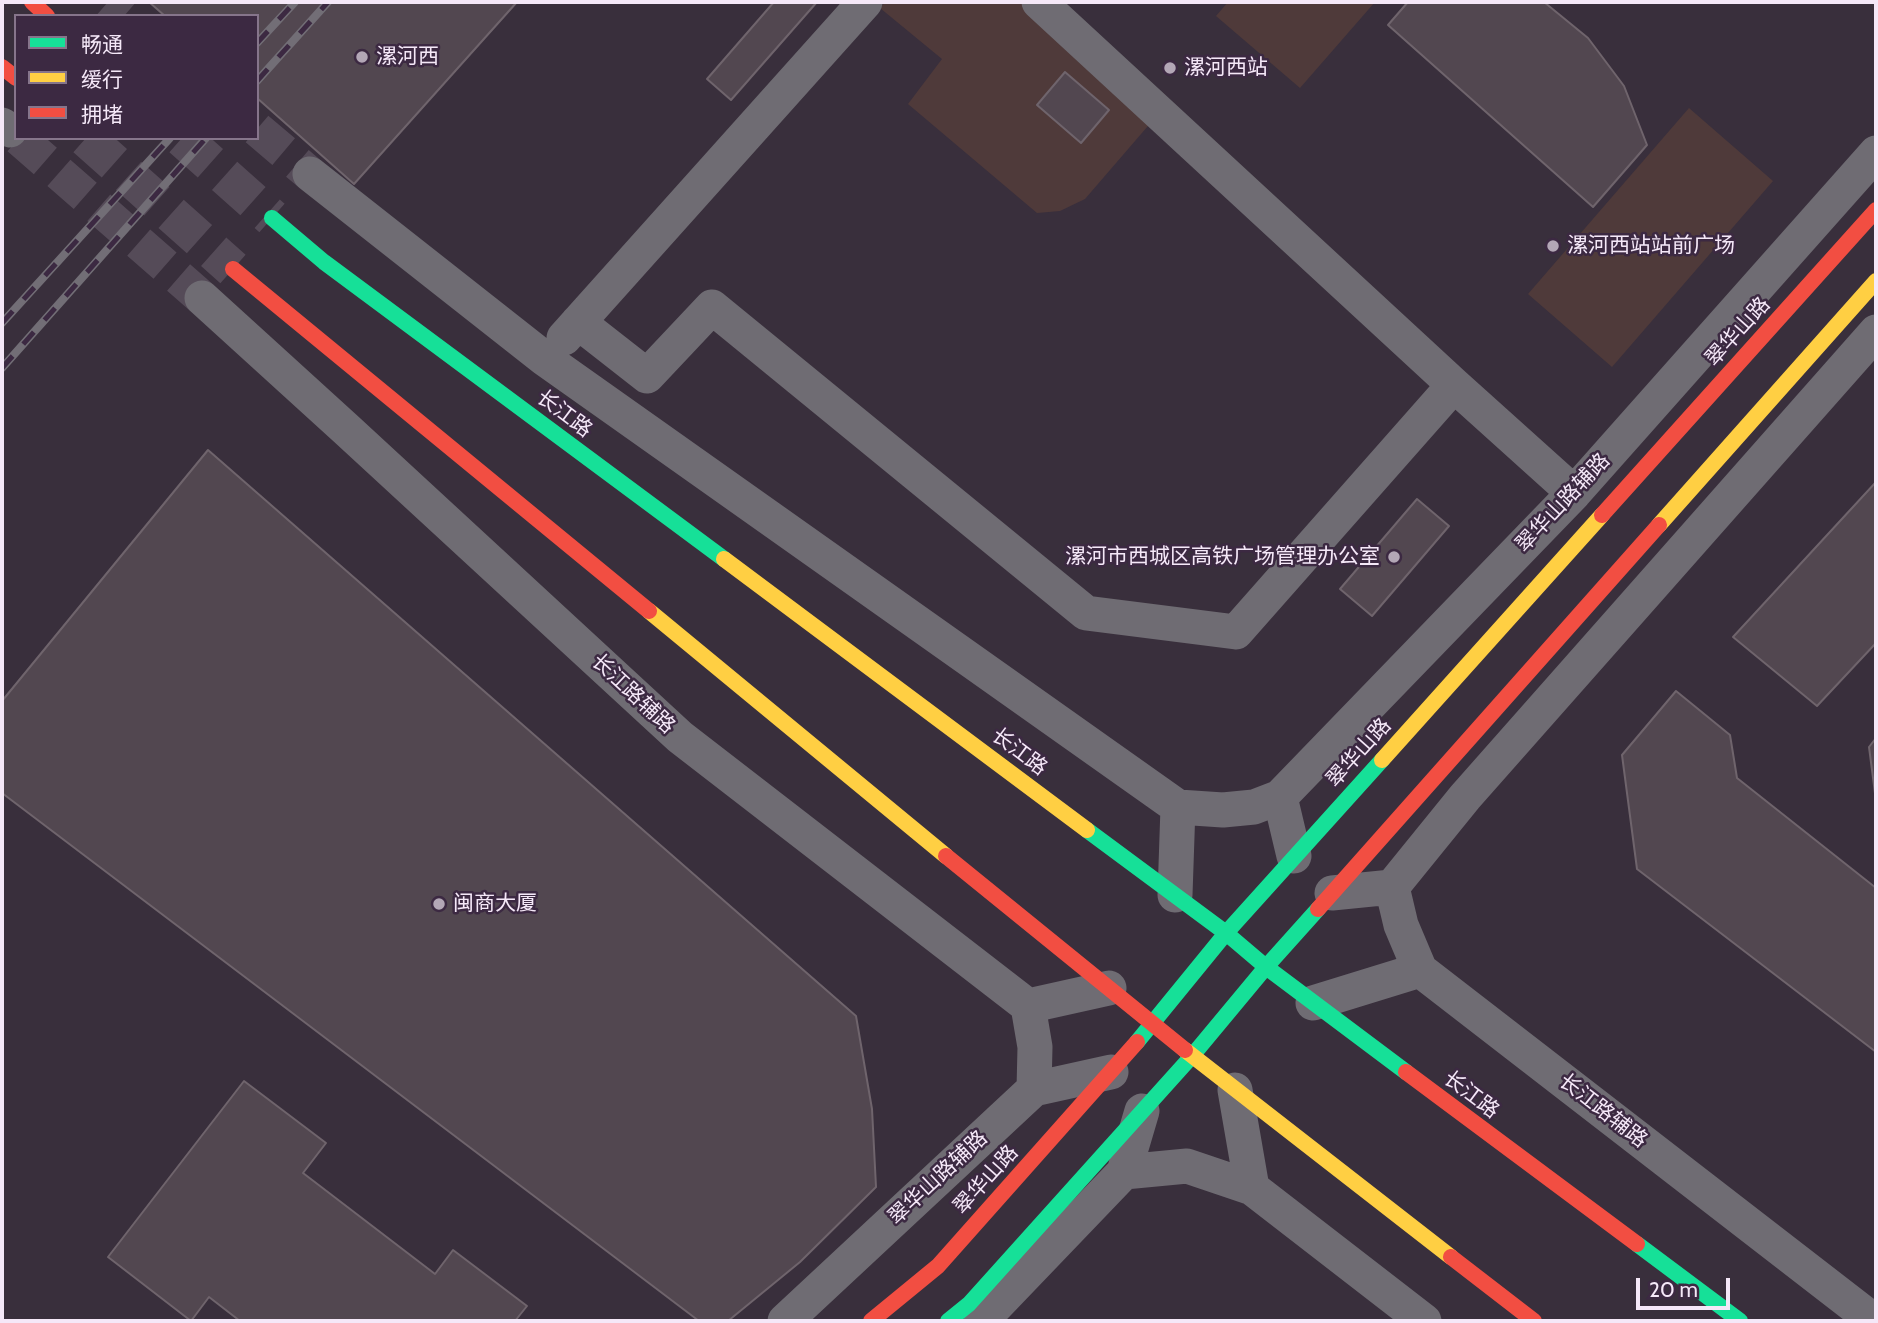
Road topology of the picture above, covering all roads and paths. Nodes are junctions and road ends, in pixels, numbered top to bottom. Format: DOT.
graph roads {
  1 [pos="32,2"];
  2 [pos="865,2"];
  3 [pos="1039,2"];
  4 [pos="45,14"];
  5 [pos="1876,153"];
  6 [pos="310,174"];
  7 [pos="1876,210"];
  8 [pos="272,218"];
  9 [pos="233,269"];
  10 [pos="1876,281"];
  11 [pos="202,298"];
  12 [pos="578,322"];
  13 [pos="1876,332"];
  14 [pos="545,359"];
  15 [pos="1454,385"];
  16 [pos="1574,493"];
  17 [pos="1280,797"];
  18 [pos="1178,807"];
  19 [pos="1294,856"];
  20 [pos="1392,887"];
  21 [pos="1332,893"];
  22 [pos="1175,895"];
  23 [pos="1226,933"];
  24 [pos="1266,968"];
  25 [pos="1420,970"];
  26 [pos="1108,988"];
  27 [pos="1313,1003"];
  28 [pos="1028,1006"];
  29 [pos="1152,1025"];
  30 [pos="1192,1056"];
  31 [pos="1111,1072"];
  32 [pos="1034,1089"];
  33 [pos="1234,1090"];
  34 [pos="1142,1110"];
  35 [pos="1124,1172"];
  36 [pos="1252,1188"];
  37 [pos="1864,1313"];
  38 [pos="785,1321"];
  39 [pos="871,1321"];
  40 [pos="948,1321"];
  41 [pos="981,1321"];
  42 [pos="1424,1321"];
  43 [pos="1534,1321"];
  44 [pos="1740,1321"];
  1 -- 4 [label="main road"];
  2 -- 12 [label="street"];
  3 -- 15 [label="street"];
  5 -- 16 [label="street, 翠华山路辅路"];
  6 -- 14 [label="street"];
  7 -- 19 [label="main road, 翠华山路"];
  8 -- 22 [label="main road, 长江路"];
  9 -- 26 [label="main road"];
  10 -- 21 [label="main road"];
  11 -- 28 [label="street, 长江路辅路"];
  12 -- 14 [label="street"];
  12 -- 15 [label="street"];
  13 -- 20 [label="street"];
  14 -- 18 [label="street"];
  15 -- 16 [label="street"];
  16 -- 17 [label="street, 翠华山路辅路"];
  17 -- 18 [label="street"];
  17 -- 19 [label="street"];
  18 -- 22 [label="street"];
  19 -- 23 [label="main road, 翠华山路"];
  20 -- 21 [label="street"];
  20 -- 25 [label="street"];
  21 -- 24 [label="main road"];
  22 -- 23 [label="main road, 长江路"];
  23 -- 24 [label="main road, 长江路"];
  23 -- 29 [label="main road, 翠华山路"];
  24 -- 27 [label="main road, 长江路"];
  24 -- 30 [label="main road"];
  25 -- 27 [label="street"];
  25 -- 37 [label="street, 长江路辅路"];
  26 -- 28 [label="street"];
  26 -- 29 [label="main road"];
  27 -- 44 [label="main road, 长江路"];
  28 -- 32 [label="street"];
  29 -- 30 [label="main road"];
  29 -- 31 [label="main road, 翠华山路"];
  30 -- 33 [label="main road"];
  30 -- 34 [label="main road"];
  31 -- 32 [label="street"];
  31 -- 39 [label="main road, 翠华山路"];
  32 -- 38 [label="street, 翠华山路辅路"];
  33 -- 36 [label="street"];
  33 -- 43 [label="main road"];
  34 -- 35 [label="street"];
  34 -- 40 [label="main road"];
  35 -- 36 [label="street"];
  35 -- 41 [label="street"];
  36 -- 42 [label="street"];
}
